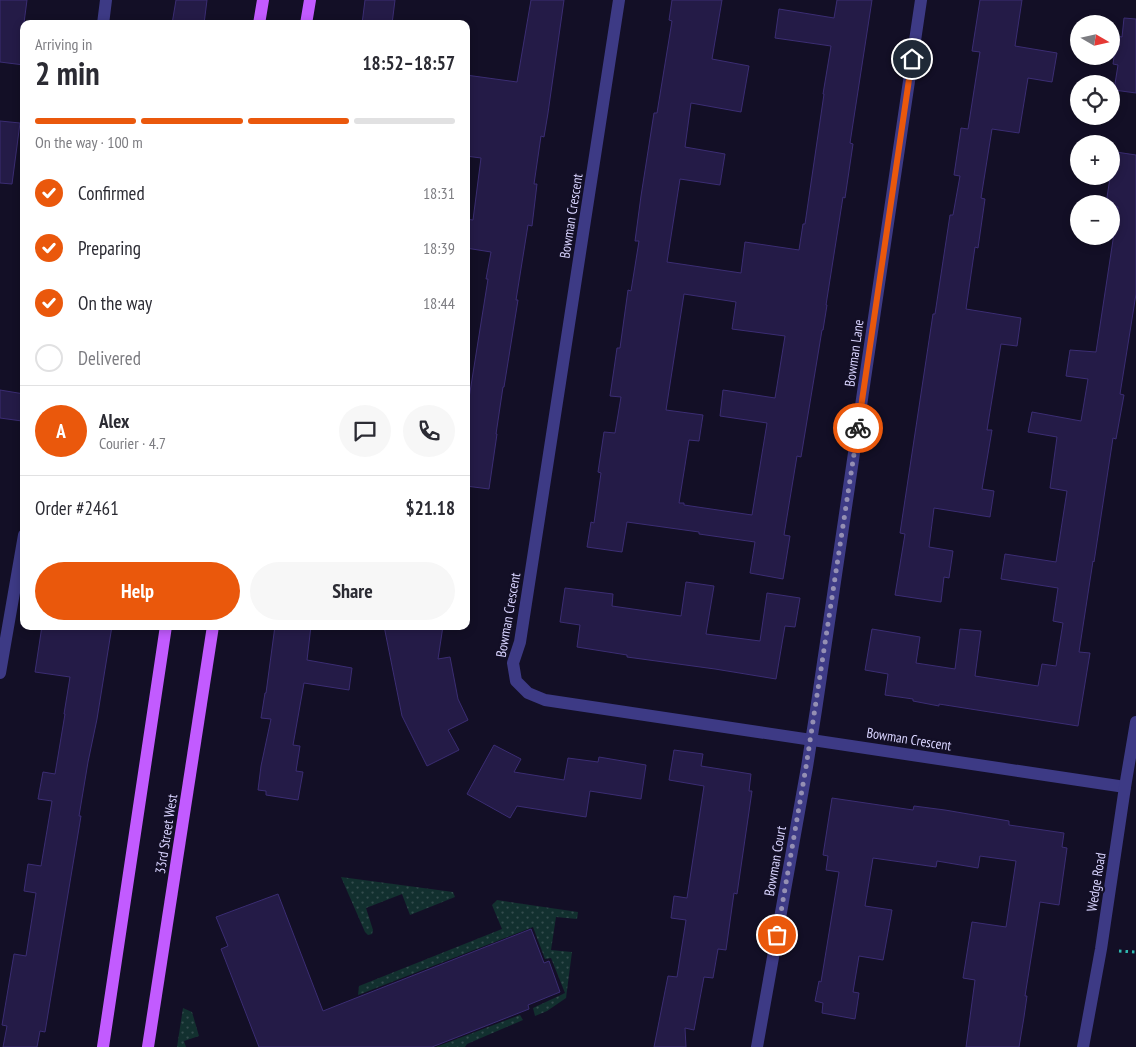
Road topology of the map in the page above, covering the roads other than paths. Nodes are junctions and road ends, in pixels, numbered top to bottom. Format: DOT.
graph roads {
  1 [pos="106,0"];
  2 [pos="263,0"];
  3 [pos="310,0"];
  4 [pos="619,0"];
  5 [pos="921,0"];
  6 [pos="104,20"];
  7 [pos="260,20"];
  8 [pos="307,20"];
  9 [pos="20,559"];
  10 [pos="165,630"];
  11 [pos="212,630"];
  12 [pos="0,673"];
  13 [pos="1136,722"];
  14 [pos="810,739"];
  15 [pos="1125,787"];
  16 [pos="103,1047"];
  17 [pos="148,1047"];
  18 [pos="757,1047"];
  19 [pos="1084,1047"];
  1 -- 6 [label="street"];
  2 -- 7 [label="main road"];
  3 -- 8 [label="main road"];
  4 -- 14 [label="street, Bowman Crescent"];
  5 -- 14 [label="street, Bowman Lane"];
  9 -- 12 [label="street"];
  10 -- 16 [label="main road"];
  11 -- 17 [label="main road, 33rd Street West"];
  13 -- 15 [label="street, Wedge Road"];
  14 -- 15 [label="street, Bowman Crescent"];
  14 -- 18 [label="street, Bowman Court"];
  15 -- 19 [label="street, Wedge Road"];
}
